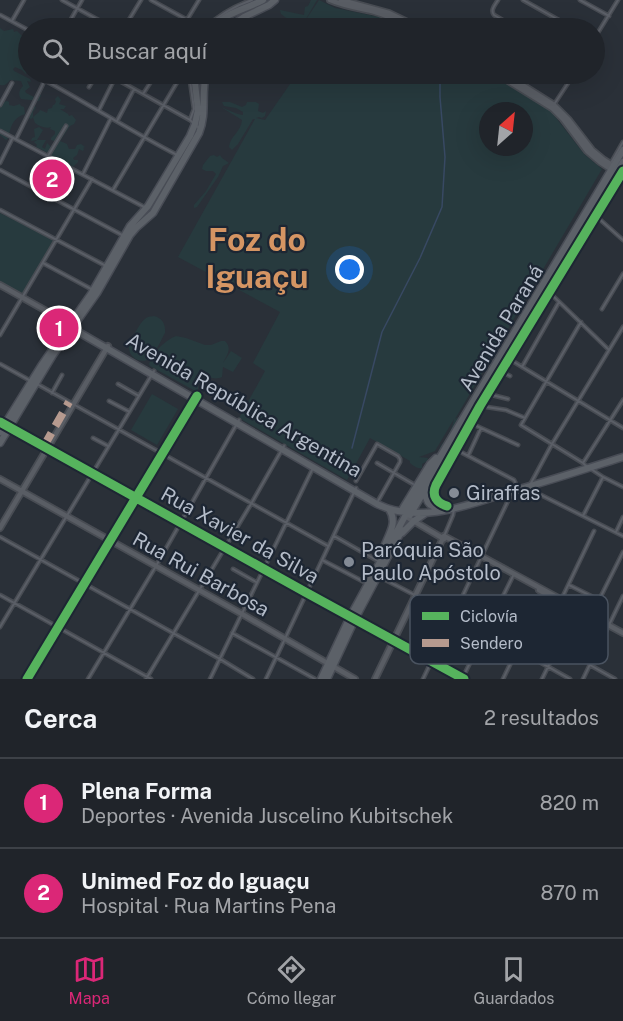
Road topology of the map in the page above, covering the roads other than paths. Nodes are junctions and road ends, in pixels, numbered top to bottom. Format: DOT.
graph roads {
  1 [pos="24,0"];
  2 [pos="62,0"];
  3 [pos="82,0"];
  4 [pos="141,0"];
  5 [pos="151,0"];
  6 [pos="199,0"];
  7 [pos="252,0"];
  8 [pos="263,0"];
  9 [pos="275,0"];
  10 [pos="330,0"];
  11 [pos="341,0"];
  12 [pos="498,0"];
  13 [pos="523,0"];
  14 [pos="580,0"];
  15 [pos="618,0"];
  16 [pos="244,1"];
  17 [pos="77,9"];
  18 [pos="0,15"];
  19 [pos="609,16"];
  20 [pos="72,18"];
  21 [pos="94,18"];
  22 [pos="130,18"];
  23 [pos="183,18"];
  24 [pos="188,18"];
  25 [pos="216,18"];
  26 [pos="224,18"];
  27 [pos="242,18"];
  28 [pos="393,18"];
  29 [pos="399,18"];
  30 [pos="499,18"];
  31 [pos="555,18"];
  32 [pos="12,21"];
  33 [pos="605,22"];
  34 [pos="18,24"];
  35 [pos="12,83"];
  36 [pos="42,84"];
  37 [pos="51,84"];
  38 [pos="91,84"];
  39 [pos="113,84"];
  40 [pos="126,84"];
  41 [pos="150,84"];
  42 [pos="176,84"];
  43 [pos="190,84"];
  44 [pos="195,84"];
  45 [pos="204,84"];
  46 [pos="513,84"];
  47 [pos="520,84"];
  48 [pos="568,84"];
  49 [pos="89,87"];
  50 [pos="134,89"];
  51 [pos="143,94"];
  52 [pos="0,105"];
  53 [pos="162,105"];
  54 [pos="553,107"];
  55 [pos="98,111"];
  56 [pos="111,118"];
  57 [pos="117,122"];
  58 [pos="193,122"];
  59 [pos="66,126"];
  60 [pos="201,130"];
  61 [pos="0,131"];
  62 [pos="14,138"];
  63 [pos="144,138"];
  64 [pos="623,142"];
  65 [pos="623,150"];
  66 [pos="48,156"];
  67 [pos="178,156"];
  68 [pos="623,162"];
  69 [pos="0,163"];
  70 [pos="0,170"];
  71 [pos="617,171"];
  72 [pos="83,174"];
  73 [pos="92,179"];
  74 [pos="165,185"];
  75 [pos="113,190"];
  76 [pos="147,208"];
  77 [pos="0,210"];
  78 [pos="74,210"];
  79 [pos="596,216"];
  80 [pos="126,237"];
  81 [pos="57,240"];
  82 [pos="623,240"];
  83 [pos="43,263"];
  84 [pos="107,267"];
  85 [pos="623,274"];
  86 [pos="0,285"];
  87 [pos="93,290"];
  88 [pos="544,291"];
  89 [pos="22,297"];
  90 [pos="559,302"];
  91 [pos="602,309"];
  92 [pos="580,322"];
  93 [pos="69,324"];
  94 [pos="623,327"];
  95 [pos="0,335"];
  96 [pos="107,347"];
  97 [pos="608,350"];
  98 [pos="509,359"];
  99 [pos="0,364"];
  100 [pos="522,367"];
  101 [pos="501,372"];
  102 [pos="153,373"];
  103 [pos="62,375"];
  104 [pos="510,376"];
  105 [pos="33,382"];
  106 [pos="547,382"];
  107 [pos="118,384"];
  108 [pos="52,393"];
  109 [pos="485,394"];
  110 [pos="139,396"];
  111 [pos="196,398"];
  112 [pos="508,399"];
  113 [pos="623,400"];
  114 [pos="109,401"];
  115 [pos="579,402"];
  116 [pos="74,405"];
  117 [pos="480,406"];
  118 [pos="129,412"];
  119 [pos="525,418"];
  120 [pos="610,421"];
  121 [pos="238,422"];
  122 [pos="470,423"];
  123 [pos="5,424"];
  124 [pos="481,428"];
  125 [pos="118,429"];
  126 [pos="623,429"];
  127 [pos="0,432"];
  128 [pos="93,438"];
  129 [pos="0,442"];
  130 [pos="552,444"];
  131 [pos="518,445"];
  132 [pos="108,446"];
  133 [pos="48,448"];
  134 [pos="283,448"];
  135 [pos="455,449"];
  136 [pos="161,454"];
  137 [pos="623,455"];
  138 [pos="468,456"];
  139 [pos="377,463"];
  140 [pos="586,465"];
  141 [pos="313,467"];
  142 [pos="444,470"];
  143 [pos="92,473"];
  144 [pos="394,473"];
  145 [pos="433,476"];
  146 [pos="603,477"];
  147 [pos="206,478"];
  148 [pos="0,479"];
  149 [pos="413,484"];
  150 [pos="529,485"];
  151 [pos="355,486"];
  152 [pos="623,486"];
  153 [pos="426,489"];
  154 [pos="514,489"];
  155 [pos="22,491"];
  156 [pos="136,497"];
  157 [pos="378,501"];
  158 [pos="251,504"];
  159 [pos="437,508"];
  160 [pos="451,508"];
  161 [pos="392,510"];
  162 [pos="409,513"];
  163 [pos="66,516"];
  164 [pos="583,516"];
  165 [pos="623,518"];
  166 [pos="180,521"];
  167 [pos="286,524"];
  168 [pos="0,528"];
  169 [pos="594,531"];
  170 [pos="616,532"];
  171 [pos="333,536"];
  172 [pos="623,536"];
  173 [pos="0,537"];
  174 [pos="444,537"];
  175 [pos="110,540"];
  176 [pos="328,546"];
  177 [pos="225,547"];
  178 [pos="623,552"];
  179 [pos="482,557"];
  180 [pos="40,559"];
  181 [pos="322,560"];
  182 [pos="377,565"];
  183 [pos="156,566"];
  184 [pos="232,569"];
  185 [pos="264,569"];
  186 [pos="514,574"];
  187 [pos="378,576"];
  188 [pos="84,583"];
  189 [pos="257,583"];
  190 [pos="368,584"];
  191 [pos="569,585"];
  192 [pos="199,590"];
  193 [pos="545,592"];
  194 [pos="306,593"];
  195 [pos="0,595"];
  196 [pos="416,595"];
  197 [pos="463,595"];
  198 [pos="504,595"];
  199 [pos="544,595"];
  200 [pos="551,595"];
  201 [pos="552,595"];
  202 [pos="563,595"];
  203 [pos="589,595"];
  204 [pos="602,595"];
  205 [pos="623,596"];
  206 [pos="14,603"];
  207 [pos="410,607"];
  208 [pos="129,609"];
  209 [pos="242,614"];
  210 [pos="353,618"];
  211 [pos="0,627"];
  212 [pos="58,627"];
  213 [pos="608,627"];
  214 [pos="173,633"];
  215 [pos="232,633"];
  216 [pos="623,635"];
  217 [pos="285,639"];
  218 [pos="394,640"];
  219 [pos="410,649"];
  220 [pos="103,653"];
  221 [pos="276,657"];
  222 [pos="220,659"];
  223 [pos="430,664"];
  224 [pos="437,664"];
  225 [pos="470,664"];
  226 [pos="510,664"];
  227 [pos="543,664"];
  228 [pos="550,664"];
  229 [pos="330,665"];
  230 [pos="590,665"];
  231 [pos="548,667"];
  232 [pos="148,678"];
  233 [pos="27,679"];
  234 [pos="88,679"];
  235 [pos="210,679"];
  236 [pos="253,679"];
  237 [pos="266,679"];
  238 [pos="315,679"];
  239 [pos="321,679"];
  240 [pos="327,679"];
  241 [pos="355,679"];
  242 [pos="375,679"];
  243 [pos="423,679"];
  244 [pos="463,679"];
  245 [pos="503,679"];
  246 [pos="542,679"];
  247 [pos="570,679"];
  248 [pos="583,679"];
  249 [pos="615,679"];
  1 -- 32 [label="street"];
  2 -- 17 [label="street"];
  3 -- 17 [label="street"];
  4 -- 22 [label="street"];
  5 -- 23 [label="street"];
  6 -- 24 [label="street"];
  7 -- 16 [label="street"];
  8 -- 26 [label="main road"];
  9 -- 27 [label="main road"];
  10 -- 28 [label="main road"];
  11 -- 29 [label="main road"];
  12 -- 30 [label="street"];
  13 -- 31 [label="street"];
  14 -- 19 [label="street"];
  15 -- 19 [label="street"];
  16 -- 25 [label="street"];
  17 -- 20 [label="street"];
  17 -- 21 [label="street"];
  18 -- 32 [label="street"];
  19 -- 33 [label="street"];
  32 -- 34 [label="street"];
  35 -- 52 [label="street"];
  36 -- 62 [label="street"];
  37 -- 55 [label="street"];
  38 -- 49 [label="street"];
  39 -- 55 [label="street"];
  40 -- 50 [label="street"];
  41 -- 51 [label="street"];
  42 -- 53 [label="street"];
  43 -- 58 [label="street"];
  44 -- 58 [label="main road"];
  45 -- 60 [label="main road"];
  46 -- 54 [label="main road"];
  47 -- 54 [label="main road"];
  48 -- 54 [label="street"];
  50 -- 51 [label="street"];
  50 -- 57 [label="street"];
  51 -- 53 [label="street"];
  53 -- 58 [label="street"];
  53 -- 63 [label="street"];
  54 -- 71 [label="main road"];
  55 -- 56 [label="street"];
  56 -- 57 [label="street"];
  56 -- 72 [label="street"];
  57 -- 63 [label="street"];
  58 -- 60 [label="street"];
  58 -- 67 [label="main road"];
  59 -- 66 [label="street"];
  60 -- 74 [label="main road"];
  61 -- 62 [label="street"];
  62 -- 66 [label="street"];
  62 -- 69 [label="street"];
  63 -- 67 [label="street"];
  63 -- 75 [label="street"];
  64 -- 71 [label="street"];
  65 -- 71 [label="main road, Avenida Paraná"];
  66 -- 72 [label="street"];
  67 -- 74 [label="main road"];
  68 -- 71 [label="main road, Avenida Paraná"];
  70 -- 78 [label="street"];
  71 -- 79 [label="street"];
  71 -- 88 [label="main road, Avenida Paraná"];
  72 -- 73 [label="street"];
  73 -- 75 [label="street"];
  73 -- 78 [label="street"];
  74 -- 76 [label="main road"];
  74 -- 80 [label="main road"];
  75 -- 76 [label="street"];
  76 -- 80 [label="main road"];
  77 -- 81 [label="street"];
  78 -- 80 [label="street"];
  78 -- 81 [label="street"];
  79 -- 82 [label="street"];
  79 -- 88 [label="street"];
  80 -- 84 [label="main road"];
  80 -- 93 [label="main road"];
  81 -- 83 [label="street"];
  81 -- 84 [label="street"];
  83 -- 87 [label="street"];
  83 -- 89 [label="street"];
  84 -- 87 [label="main road"];
  85 -- 91 [label="street"];
  86 -- 89 [label="main road, Avenida República Argentina"];
  87 -- 93 [label="main road"];
  88 -- 90 [label="street"];
  88 -- 98 [label="street"];
  88 -- 109 [label="main road, Avenida Paraná"];
  88 -- 162 [label="main road, Avenida Paraná"];
  89 -- 93 [label="main road, Avenida República Argentina"];
  89 -- 95 [label="street"];
  90 -- 92 [label="street"];
  90 -- 100 [label="street"];
  92 -- 97 [label="street"];
  92 -- 106 [label="street"];
  93 -- 96 [label="main road, Avenida República Argentina"];
  93 -- 105 [label="main road"];
  93 -- 105 [label="main road"];
  94 -- 97 [label="street"];
  96 -- 102 [label="main road, Avenida República Argentina"];
  96 -- 116 [label="main road"];
  97 -- 115 [label="street"];
  98 -- 100 [label="street"];
  98 -- 101 [label="street"];
  99 -- 105 [label="street"];
  100 -- 106 [label="street"];
  101 -- 104 [label="street"];
  101 -- 109 [label="street"];
  102 -- 110 [label="street"];
  102 -- 111 [label="main road, Avenida República Argentina"];
  103 -- 108 [label="street"];
  105 -- 108 [label="street"];
  105 -- 123 [label="main road"];
  106 -- 115 [label="street"];
  106 -- 119 [label="street"];
  107 -- 110 [label="street"];
  108 -- 116 [label="street"];
  109 -- 112 [label="street"];
  109 -- 117 [label="street"];
  109 -- 145 [label="main road, Avenida Paraná"];
  110 -- 118 [label="street"];
  111 -- 121 [label="main road, Avenida República Argentina"];
  111 -- 136 [label="street"];
  113 -- 120 [label="street"];
  114 -- 118 [label="street"];
  115 -- 120 [label="street"];
  115 -- 130 [label="street"];
  116 -- 125 [label="street"];
  116 -- 133 [label="main road"];
  117 -- 119 [label="street"];
  117 -- 122 [label="street"];
  118 -- 125 [label="street"];
  119 -- 130 [label="street"];
  120 -- 126 [label="street"];
  120 -- 140 [label="street"];
  121 -- 134 [label="main road, Avenida República Argentina"];
  121 -- 147 [label="street"];
  122 -- 124 [label="street"];
  122 -- 135 [label="street"];
  123 -- 127 [label="main road"];
  123 -- 129 [label="main road"];
  123 -- 133 [label="street, Rua Xavier da Silva"];
  124 -- 131 [label="street"];
  124 -- 138 [label="street"];
  125 -- 132 [label="street"];
  125 -- 136 [label="street"];
  128 -- 132 [label="street"];
  130 -- 140 [label="street"];
  130 -- 150 [label="street"];
  132 -- 143 [label="street"];
  133 -- 143 [label="street, Rua Xavier da Silva"];
  133 -- 155 [label="main road"];
  134 -- 141 [label="main road, Avenida República Argentina"];
  134 -- 151 [label="main road, Avenida República Argentina"];
  134 -- 158 [label="street"];
  135 -- 138 [label="street"];
  135 -- 142 [label="street"];
  136 -- 147 [label="street"];
  136 -- 156 [label="street"];
  137 -- 140 [label="main road"];
  138 -- 154 [label="street"];
  139 -- 144 [label="street"];
  140 -- 146 [label="street"];
  140 -- 150 [label="main road"];
  141 -- 151 [label="main road, Avenida República Argentina"];
  141 -- 167 [label="street"];
  142 -- 145 [label="main road"];
  142 -- 160 [label="street"];
  143 -- 156 [label="street, Rua Xavier da Silva"];
  143 -- 163 [label="street"];
  144 -- 149 [label="street"];
  144 -- 151 [label="street"];
  144 -- 157 [label="street"];
  145 -- 153 [label="main road, Avenida Paraná"];
  146 -- 152 [label="street"];
  146 -- 164 [label="street"];
  147 -- 158 [label="street"];
  147 -- 166 [label="street"];
  148 -- 155 [label="main road, Rua Rui Barbosa"];
  150 -- 154 [label="main road"];
  150 -- 164 [label="street"];
  151 -- 157 [label="main road, Avenida República Argentina"];
  151 -- 161 [label="main road, Avenida República Argentina"];
  151 -- 171 [label="street"];
  153 -- 159 [label="main road"];
  153 -- 162 [label="main road, Avenida Paraná"];
  154 -- 160 [label="main road"];
  154 -- 179 [label="street"];
  155 -- 163 [label="main road, Rua Rui Barbosa"];
  155 -- 168 [label="main road"];
  156 -- 166 [label="street, Rua Xavier da Silva"];
  156 -- 175 [label="street"];
  157 -- 162 [label="main road, Avenida República Argentina"];
  158 -- 167 [label="street"];
  158 -- 177 [label="street"];
  159 -- 160 [label="main road"];
  159 -- 162 [label="main road"];
  160 -- 162 [label="main road"];
  160 -- 174 [label="street"];
  161 -- 162 [label="main road, Avenida República Argentina"];
  161 -- 182 [label="main road"];
  162 -- 174 [label="main road, Avenida República Argentina"];
  162 -- 182 [label="main road, Avenida Paraná"];
  162 -- 187 [label="main road, Avenida Paraná"];
  163 -- 175 [label="main road, Rua Rui Barbosa"];
  163 -- 180 [label="street"];
  164 -- 170 [label="street"];
  165 -- 170 [label="street"];
  166 -- 177 [label="street, Rua Xavier da Silva"];
  166 -- 183 [label="street"];
  167 -- 176 [label="street"];
  167 -- 185 [label="street"];
  169 -- 191 [label="street"];
  170 -- 172 [label="street"];
  171 -- 176 [label="street"];
  171 -- 182 [label="street"];
  173 -- 180 [label="street"];
  174 -- 179 [label="main road, Avenida República Argentina"];
  174 -- 196 [label="main road"];
  175 -- 183 [label="main road, Rua Rui Barbosa"];
  175 -- 188 [label="street"];
  176 -- 181 [label="street"];
  177 -- 185 [label="street, Rua Xavier da Silva"];
  177 -- 192 [label="street"];
  178 -- 204 [label="street"];
  179 -- 186 [label="main road, Avenida República Argentina"];
  179 -- 197 [label="street"];
  180 -- 188 [label="street"];
  180 -- 206 [label="street"];
  181 -- 190 [label="street"];
  181 -- 194 [label="street"];
  182 -- 190 [label="main road, Avenida Paraná"];
  183 -- 192 [label="main road, Rua Rui Barbosa"];
  183 -- 208 [label="street"];
  184 -- 189 [label="street"];
  185 -- 189 [label="street"];
  185 -- 194 [label="street, Rua Xavier da Silva"];
  186 -- 193 [label="main road, Avenida República Argentina"];
  186 -- 198 [label="street"];
  187 -- 196 [label="street"];
  187 -- 210 [label="main road, Avenida Paraná"];
  188 -- 208 [label="street"];
  188 -- 212 [label="street"];
  189 -- 209 [label="street"];
  190 -- 210 [label="main road, Avenida Paraná"];
  191 -- 202 [label="street"];
  191 -- 203 [label="street"];
  192 -- 209 [label="main road, Rua Rui Barbosa"];
  192 -- 214 [label="street"];
  193 -- 199 [label="street"];
  193 -- 200 [label="main road, Avenida República Argentina"];
  193 -- 201 [label="main road, Avenida República Argentina"];
  194 -- 210 [label="street, Rua Xavier da Silva"];
  194 -- 217 [label="street"];
  195 -- 206 [label="street"];
  205 -- 213 [label="street"];
  206 -- 211 [label="street"];
  206 -- 212 [label="street"];
  207 -- 218 [label="main road"];
  208 -- 214 [label="street"];
  208 -- 220 [label="street"];
  209 -- 215 [label="street"];
  209 -- 217 [label="main road, Rua Rui Barbosa"];
  210 -- 218 [label="street, Rua Xavier da Silva"];
  210 -- 229 [label="main road, Avenida Paraná"];
  212 -- 220 [label="street"];
  212 -- 233 [label="street"];
  213 -- 216 [label="main road, Avenida República Argentina"];
  214 -- 222 [label="street"];
  214 -- 232 [label="street"];
  215 -- 221 [label="street"];
  215 -- 222 [label="street"];
  217 -- 221 [label="street"];
  217 -- 229 [label="main road, Rua Rui Barbosa"];
  218 -- 219 [label="street, Rua Xavier da Silva"];
  218 -- 242 [label="main road"];
  220 -- 232 [label="street"];
  220 -- 234 [label="street"];
  221 -- 237 [label="street"];
  221 -- 238 [label="street"];
  222 -- 235 [label="street"];
  222 -- 236 [label="street"];
  223 -- 243 [label="street"];
  224 -- 244 [label="street, Rua Xavier da Silva"];
  225 -- 244 [label="street"];
  226 -- 245 [label="street"];
  227 -- 231 [label="street"];
  228 -- 231 [label="street"];
  229 -- 239 [label="main road, Avenida Paraná"];
  229 -- 240 [label="main road, Avenida Paraná"];
  229 -- 241 [label="main road, Rua Rui Barbosa"];
  230 -- 248 [label="street"];
  230 -- 249 [label="street"];
  231 -- 246 [label="street"];
  231 -- 247 [label="street"];
}
